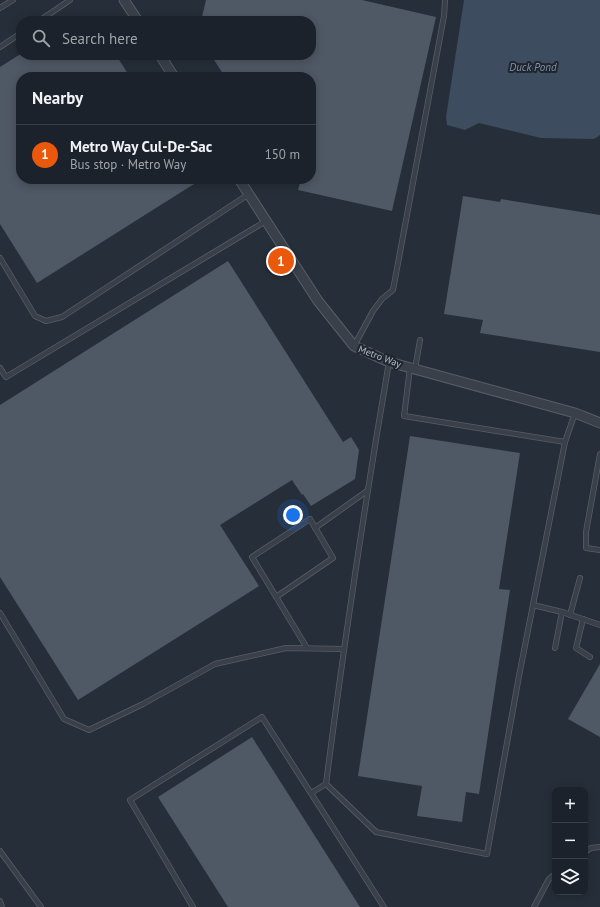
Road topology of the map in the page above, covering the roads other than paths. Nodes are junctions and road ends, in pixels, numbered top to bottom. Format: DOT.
graph roads {
  1 [pos="13,0"];
  2 [pos="70,0"];
  3 [pos="124,0"];
  4 [pos="445,0"];
  5 [pos="0,8"];
  6 [pos="46,16"];
  7 [pos="135,16"];
  8 [pos="16,36"];
  9 [pos="0,47"];
  10 [pos="163,60"];
  11 [pos="171,72"];
  12 [pos="242,184"];
  13 [pos="249,194"];
  14 [pos="266,221"];
  15 [pos="0,258"];
  16 [pos="420,340"];
  17 [pos="354,346"];
  18 [pos="389,362"];
  19 [pos="0,368"];
  20 [pos="413,369"];
  21 [pos="575,413"];
  22 [pos="600,423"];
  23 [pos="565,442"];
  24 [pos="600,454"];
  25 [pos="367,491"];
  26 [pos="315,528"];
  27 [pos="600,550"];
  28 [pos="580,578"];
  29 [pos="276,597"];
  30 [pos="533,605"];
  31 [pos="562,612"];
  32 [pos="0,613"];
  33 [pos="570,615"];
  34 [pos="583,619"];
  35 [pos="600,625"];
  36 [pos="307,648"];
  37 [pos="555,648"];
  38 [pos="344,649"];
  39 [pos="590,657"];
  40 [pos="326,784"];
  41 [pos="311,793"];
  42 [pos="600,847"];
  43 [pos="588,850"];
  44 [pos="0,851"];
  45 [pos="552,876"];
  46 [pos="0,901"];
  47 [pos="2,907"];
  48 [pos="42,907"];
  49 [pos="193,907"];
  50 [pos="384,907"];
  51 [pos="534,907"];
  1 -- 5 [label="lane"];
  2 -- 6 [label="lane"];
  3 -- 7 [label="street"];
  4 -- 17 [label="lane"];
  8 -- 9 [label="lane"];
  10 -- 11 [label="street"];
  12 -- 13 [label="street, Metro Way"];
  13 -- 14 [label="street, Metro Way"];
  13 -- 15 [label="lane"];
  14 -- 17 [label="street, Metro Way"];
  14 -- 19 [label="lane"];
  16 -- 20 [label="lane"];
  17 -- 18 [label="street, Metro Way"];
  18 -- 20 [label="street, Metro Way"];
  18 -- 25 [label="lane"];
  20 -- 21 [label="street, Metro Way"];
  20 -- 23 [label="lane"];
  21 -- 22 [label="street, Metro Way"];
  21 -- 23 [label="lane"];
  23 -- 30 [label="lane"];
  24 -- 27 [label="lane"];
  25 -- 26 [label="lane"];
  25 -- 38 [label="lane"];
  26 -- 29 [label="lane"];
  26 -- 29 [label="lane"];
  28 -- 33 [label="lane"];
  29 -- 36 [label="lane"];
  30 -- 31 [label="lane"];
  30 -- 40 [label="lane"];
  31 -- 33 [label="lane"];
  31 -- 37 [label="lane"];
  32 -- 36 [label="lane"];
  33 -- 34 [label="lane"];
  34 -- 35 [label="lane"];
  34 -- 39 [label="lane"];
  36 -- 38 [label="lane"];
  38 -- 40 [label="lane"];
  40 -- 41 [label="lane"];
  41 -- 49 [label="lane"];
  41 -- 50 [label="lane"];
  42 -- 43 [label="lane"];
  44 -- 48 [label="lane"];
  45 -- 51 [label="lane"];
  46 -- 47 [label="lane"];
}
